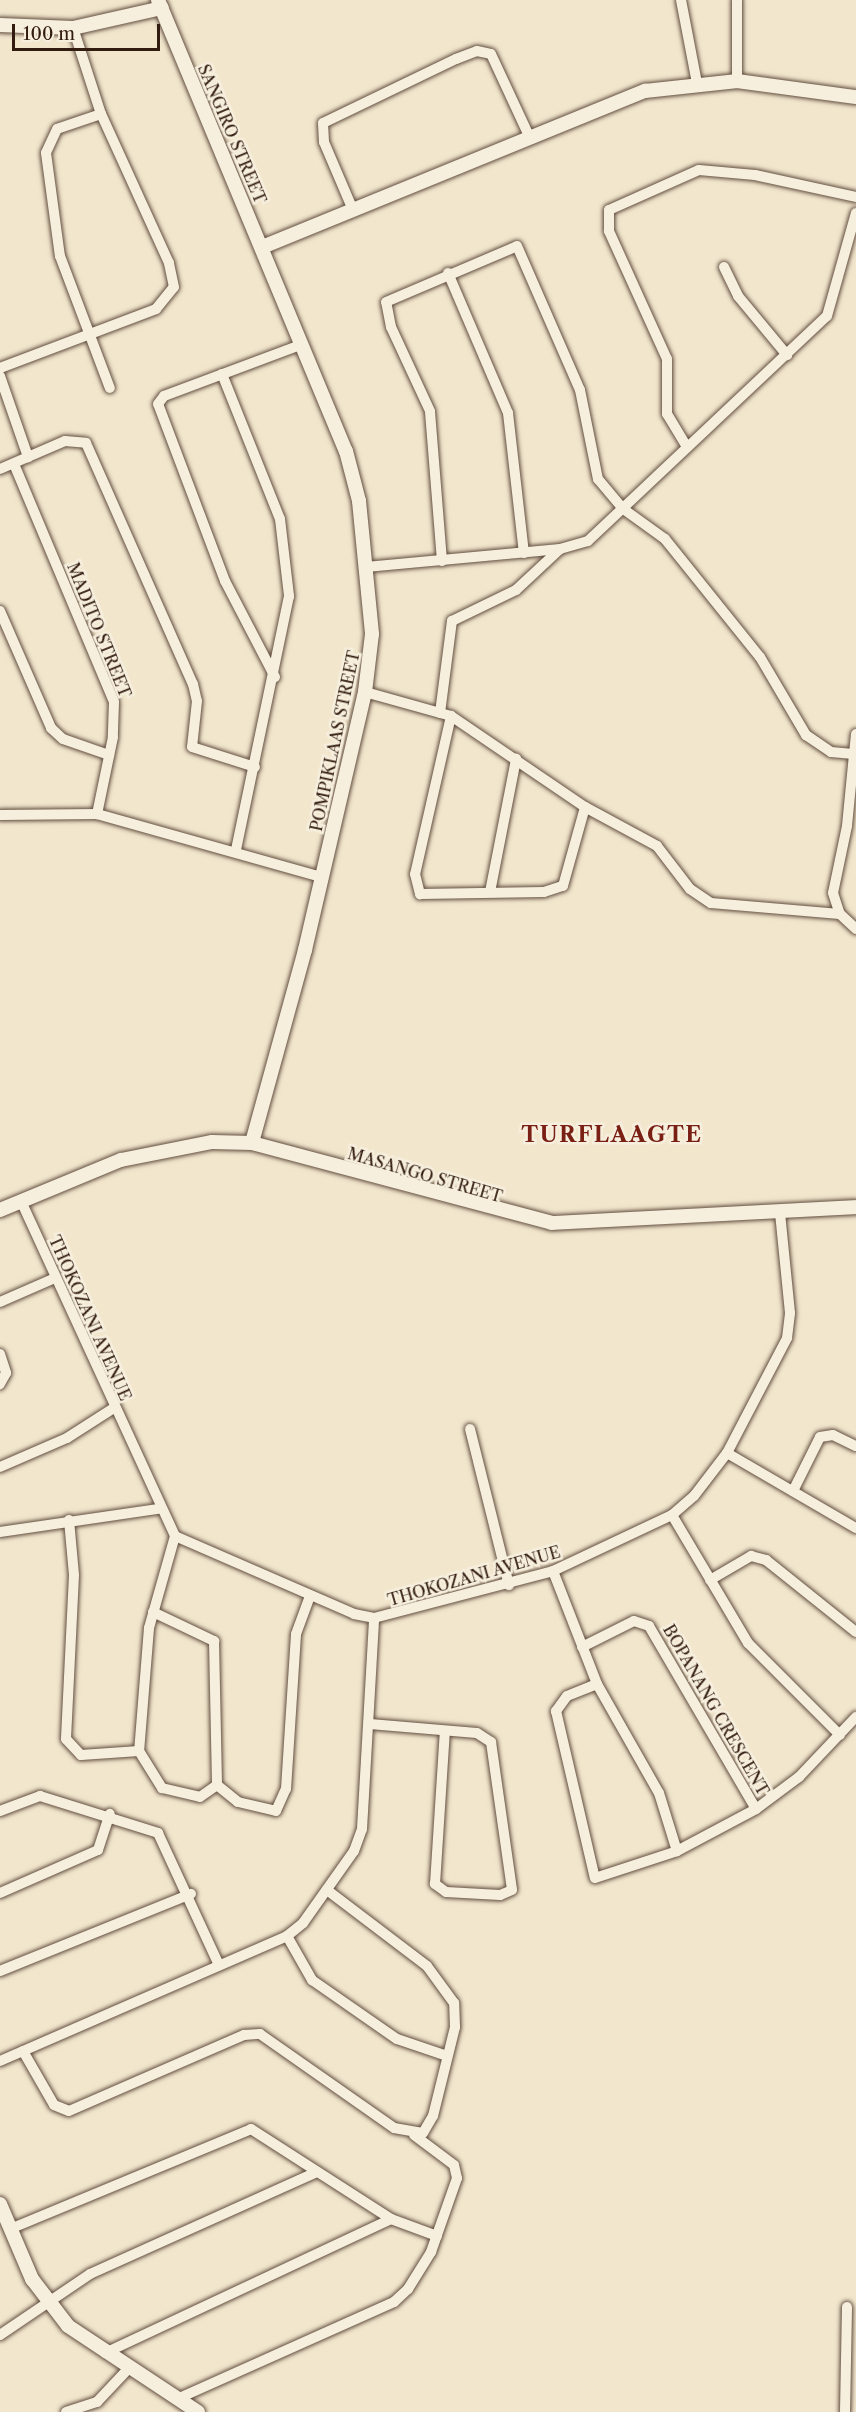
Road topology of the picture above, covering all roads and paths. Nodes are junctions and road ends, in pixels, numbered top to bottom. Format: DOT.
graph roads {
  1 [pos="681,0"];
  2 [pos="737,0"];
  3 [pos="160,4"];
  4 [pos="0,25"];
  5 [pos="73,28"];
  6 [pos="737,81"];
  7 [pos="697,83"];
  8 [pos="856,98"];
  9 [pos="101,114"];
  10 [pos="529,136"];
  11 [pos="856,197"];
  12 [pos="353,210"];
  13 [pos="856,213"];
  14 [pos="262,247"];
  15 [pos="724,267"];
  16 [pos="448,273"];
  17 [pos="89,334"];
  18 [pos="303,344"];
  19 [pos="787,355"];
  20 [pos="0,368"];
  21 [pos="222,374"];
  22 [pos="0,376"];
  23 [pos="110,388"];
  24 [pos="687,447"];
  25 [pos="28,457"];
  26 [pos="14,464"];
  27 [pos="0,469"];
  28 [pos="622,508"];
  29 [pos="560,549"];
  30 [pos="524,553"];
  31 [pos="442,561"];
  32 [pos="366,567"];
  33 [pos="0,611"];
  34 [pos="274,677"];
  35 [pos="365,692"];
  36 [pos="446,714"];
  37 [pos="856,734"];
  38 [pos="854,754"];
  39 [pos="109,755"];
  40 [pos="516,759"];
  41 [pos="255,767"];
  42 [pos="585,807"];
  43 [pos="0,814"];
  44 [pos="97,814"];
  45 [pos="851,826"];
  46 [pos="236,850"];
  47 [pos="321,878"];
  48 [pos="490,892"];
  49 [pos="840,914"];
  50 [pos="856,929"];
  51 [pos="252,1143"];
  52 [pos="21,1201"];
  53 [pos="856,1207"];
  54 [pos="0,1210"];
  55 [pos="780,1212"];
  56 [pos="56,1278"];
  57 [pos="0,1302"];
  58 [pos="0,1354"];
  59 [pos="0,1383"];
  60 [pos="114,1408"];
  61 [pos="470,1429"];
  62 [pos="856,1446"];
  63 [pos="727,1453"];
  64 [pos="0,1467"];
  65 [pos="793,1491"];
  66 [pos="158,1509"];
  67 [pos="672,1515"];
  68 [pos="69,1520"];
  69 [pos="856,1528"];
  70 [pos="0,1533"];
  71 [pos="175,1536"];
  72 [pos="553,1571"];
  73 [pos="710,1580"];
  74 [pos="509,1585"];
  75 [pos="310,1596"];
  76 [pos="153,1612"];
  77 [pos="374,1617"];
  78 [pos="856,1632"];
  79 [pos="582,1647"];
  80 [pos="597,1684"];
  81 [pos="856,1717"];
  82 [pos="370,1724"];
  83 [pos="445,1731"];
  84 [pos="840,1735"];
  85 [pos="139,1751"];
  86 [pos="217,1785"];
  87 [pos="756,1809"];
  88 [pos="0,1811"];
  89 [pos="110,1814"];
  90 [pos="677,1851"];
  91 [pos="327,1890"];
  92 [pos="0,1893"];
  93 [pos="190,1894"];
  94 [pos="287,1936"];
  95 [pos="218,1963"];
  96 [pos="0,1971"];
  97 [pos="23,2051"];
  98 [pos="447,2056"];
  99 [pos="0,2061"];
  100 [pos="414,2135"];
  101 [pos="317,2172"];
  102 [pos="0,2204"];
  103 [pos="391,2219"];
  104 [pos="10,2229"];
  105 [pos="437,2236"];
  106 [pos="46,2302"];
  107 [pos="846,2307"];
  108 [pos="0,2335"];
  109 [pos="105,2353"];
  110 [pos="129,2368"];
  111 [pos="177,2399"];
  112 [pos="66,2412"];
  113 [pos="198,2412"];
  114 [pos="845,2412"];
  1 -- 7 [label="street"];
  2 -- 6 [label="street"];
  3 -- 5 [label="street"];
  3 -- 14 [label="street, SANGIRO STREET"];
  4 -- 5 [label="street"];
  5 -- 9 [label="street"];
  6 -- 7 [label="street"];
  6 -- 8 [label="street"];
  7 -- 10 [label="street"];
  9 -- 17 [label="street"];
  9 -- 17 [label="street"];
  10 -- 12 [label="street"];
  10 -- 12 [label="street"];
  11 -- 24 [label="street"];
  12 -- 14 [label="street"];
  13 -- 19 [label="street"];
  14 -- 18 [label="street, POMPIKLAAS STREET"];
  15 -- 19 [label="street"];
  16 -- 28 [label="street"];
  16 -- 30 [label="street"];
  16 -- 31 [label="street"];
  17 -- 20 [label="street"];
  17 -- 23 [label="street"];
  18 -- 21 [label="street"];
  18 -- 32 [label="street, POMPIKLAAS STREET"];
  19 -- 24 [label="street"];
  21 -- 34 [label="street"];
  21 -- 34 [label="street"];
  22 -- 25 [label="street"];
  24 -- 28 [label="street"];
  25 -- 26 [label="street"];
  25 -- 41 [label="street"];
  26 -- 27 [label="street"];
  26 -- 39 [label="street, MADITO STREET"];
  28 -- 29 [label="street"];
  28 -- 38 [label="street"];
  29 -- 30 [label="street"];
  29 -- 36 [label="street"];
  30 -- 31 [label="street"];
  31 -- 32 [label="street"];
  32 -- 35 [label="street, POMPIKLAAS STREET"];
  33 -- 39 [label="street"];
  34 -- 41 [label="street"];
  35 -- 36 [label="street"];
  35 -- 47 [label="street, POMPIKLAAS STREET"];
  36 -- 40 [label="street"];
  36 -- 48 [label="street"];
  37 -- 38 [label="street"];
  38 -- 45 [label="street"];
  39 -- 44 [label="street, MADITO STREET"];
  40 -- 42 [label="street"];
  40 -- 48 [label="street"];
  41 -- 46 [label="street"];
  42 -- 48 [label="street"];
  42 -- 49 [label="street"];
  43 -- 44 [label="street"];
  44 -- 46 [label="street"];
  45 -- 49 [label="street"];
  46 -- 47 [label="street"];
  47 -- 51 [label="street, POMPIKLAAS STREET"];
  49 -- 50 [label="street"];
  51 -- 52 [label="street, MASANGO STREET"];
  51 -- 55 [label="street, MASANGO STREET"];
  52 -- 54 [label="street, MASANGO STREET"];
  52 -- 56 [label="street, THOKOZANI AVENUE"];
  53 -- 55 [label="street, MASANGO STREET"];
  55 -- 63 [label="street, THOKOZANI AVENUE"];
  56 -- 57 [label="street"];
  56 -- 60 [label="street, THOKOZANI AVENUE"];
  58 -- 59 [label="street"];
  60 -- 64 [label="street"];
  60 -- 66 [label="street, THOKOZANI AVENUE"];
  61 -- 74 [label="street"];
  62 -- 65 [label="street"];
  63 -- 65 [label="street"];
  63 -- 67 [label="street, THOKOZANI AVENUE"];
  65 -- 69 [label="street"];
  66 -- 68 [label="street"];
  66 -- 71 [label="street, THOKOZANI AVENUE"];
  67 -- 72 [label="street, THOKOZANI AVENUE"];
  67 -- 73 [label="street"];
  68 -- 70 [label="street"];
  68 -- 85 [label="street"];
  71 -- 75 [label="street, THOKOZANI AVENUE"];
  71 -- 76 [label="street"];
  72 -- 74 [label="street, THOKOZANI AVENUE"];
  72 -- 79 [label="street"];
  73 -- 78 [label="street"];
  73 -- 84 [label="street"];
  74 -- 77 [label="street, THOKOZANI AVENUE"];
  75 -- 77 [label="street, THOKOZANI AVENUE"];
  75 -- 86 [label="street"];
  76 -- 85 [label="street"];
  76 -- 86 [label="street"];
  77 -- 82 [label="street"];
  79 -- 80 [label="street"];
  79 -- 87 [label="street, BOPANANG CRESCENT"];
  80 -- 90 [label="street"];
  80 -- 90 [label="street, BOPANANG CRESCENT"];
  81 -- 84 [label="street"];
  82 -- 83 [label="street"];
  82 -- 91 [label="street"];
  83 -- 83 [label="street"];
  84 -- 87 [label="street"];
  85 -- 86 [label="street"];
  87 -- 90 [label="street, BOPANANG CRESCENT"];
  88 -- 89 [label="street"];
  89 -- 92 [label="street"];
  89 -- 93 [label="street"];
  91 -- 94 [label="street"];
  91 -- 98 [label="street"];
  93 -- 95 [label="street"];
  93 -- 96 [label="street"];
  94 -- 95 [label="street"];
  94 -- 98 [label="street"];
  95 -- 97 [label="street"];
  97 -- 99 [label="street"];
  97 -- 100 [label="street"];
  98 -- 100 [label="street"];
  100 -- 105 [label="street"];
  101 -- 103 [label="street"];
  101 -- 104 [label="street"];
  101 -- 106 [label="street"];
  102 -- 104 [label="street"];
  103 -- 105 [label="street"];
  103 -- 109 [label="street"];
  104 -- 106 [label="street"];
  105 -- 111 [label="street"];
  106 -- 108 [label="street"];
  106 -- 109 [label="street"];
  107 -- 114 [label="street"];
  109 -- 110 [label="street"];
  110 -- 111 [label="street"];
  110 -- 112 [label="street"];
  111 -- 113 [label="street"];
}
